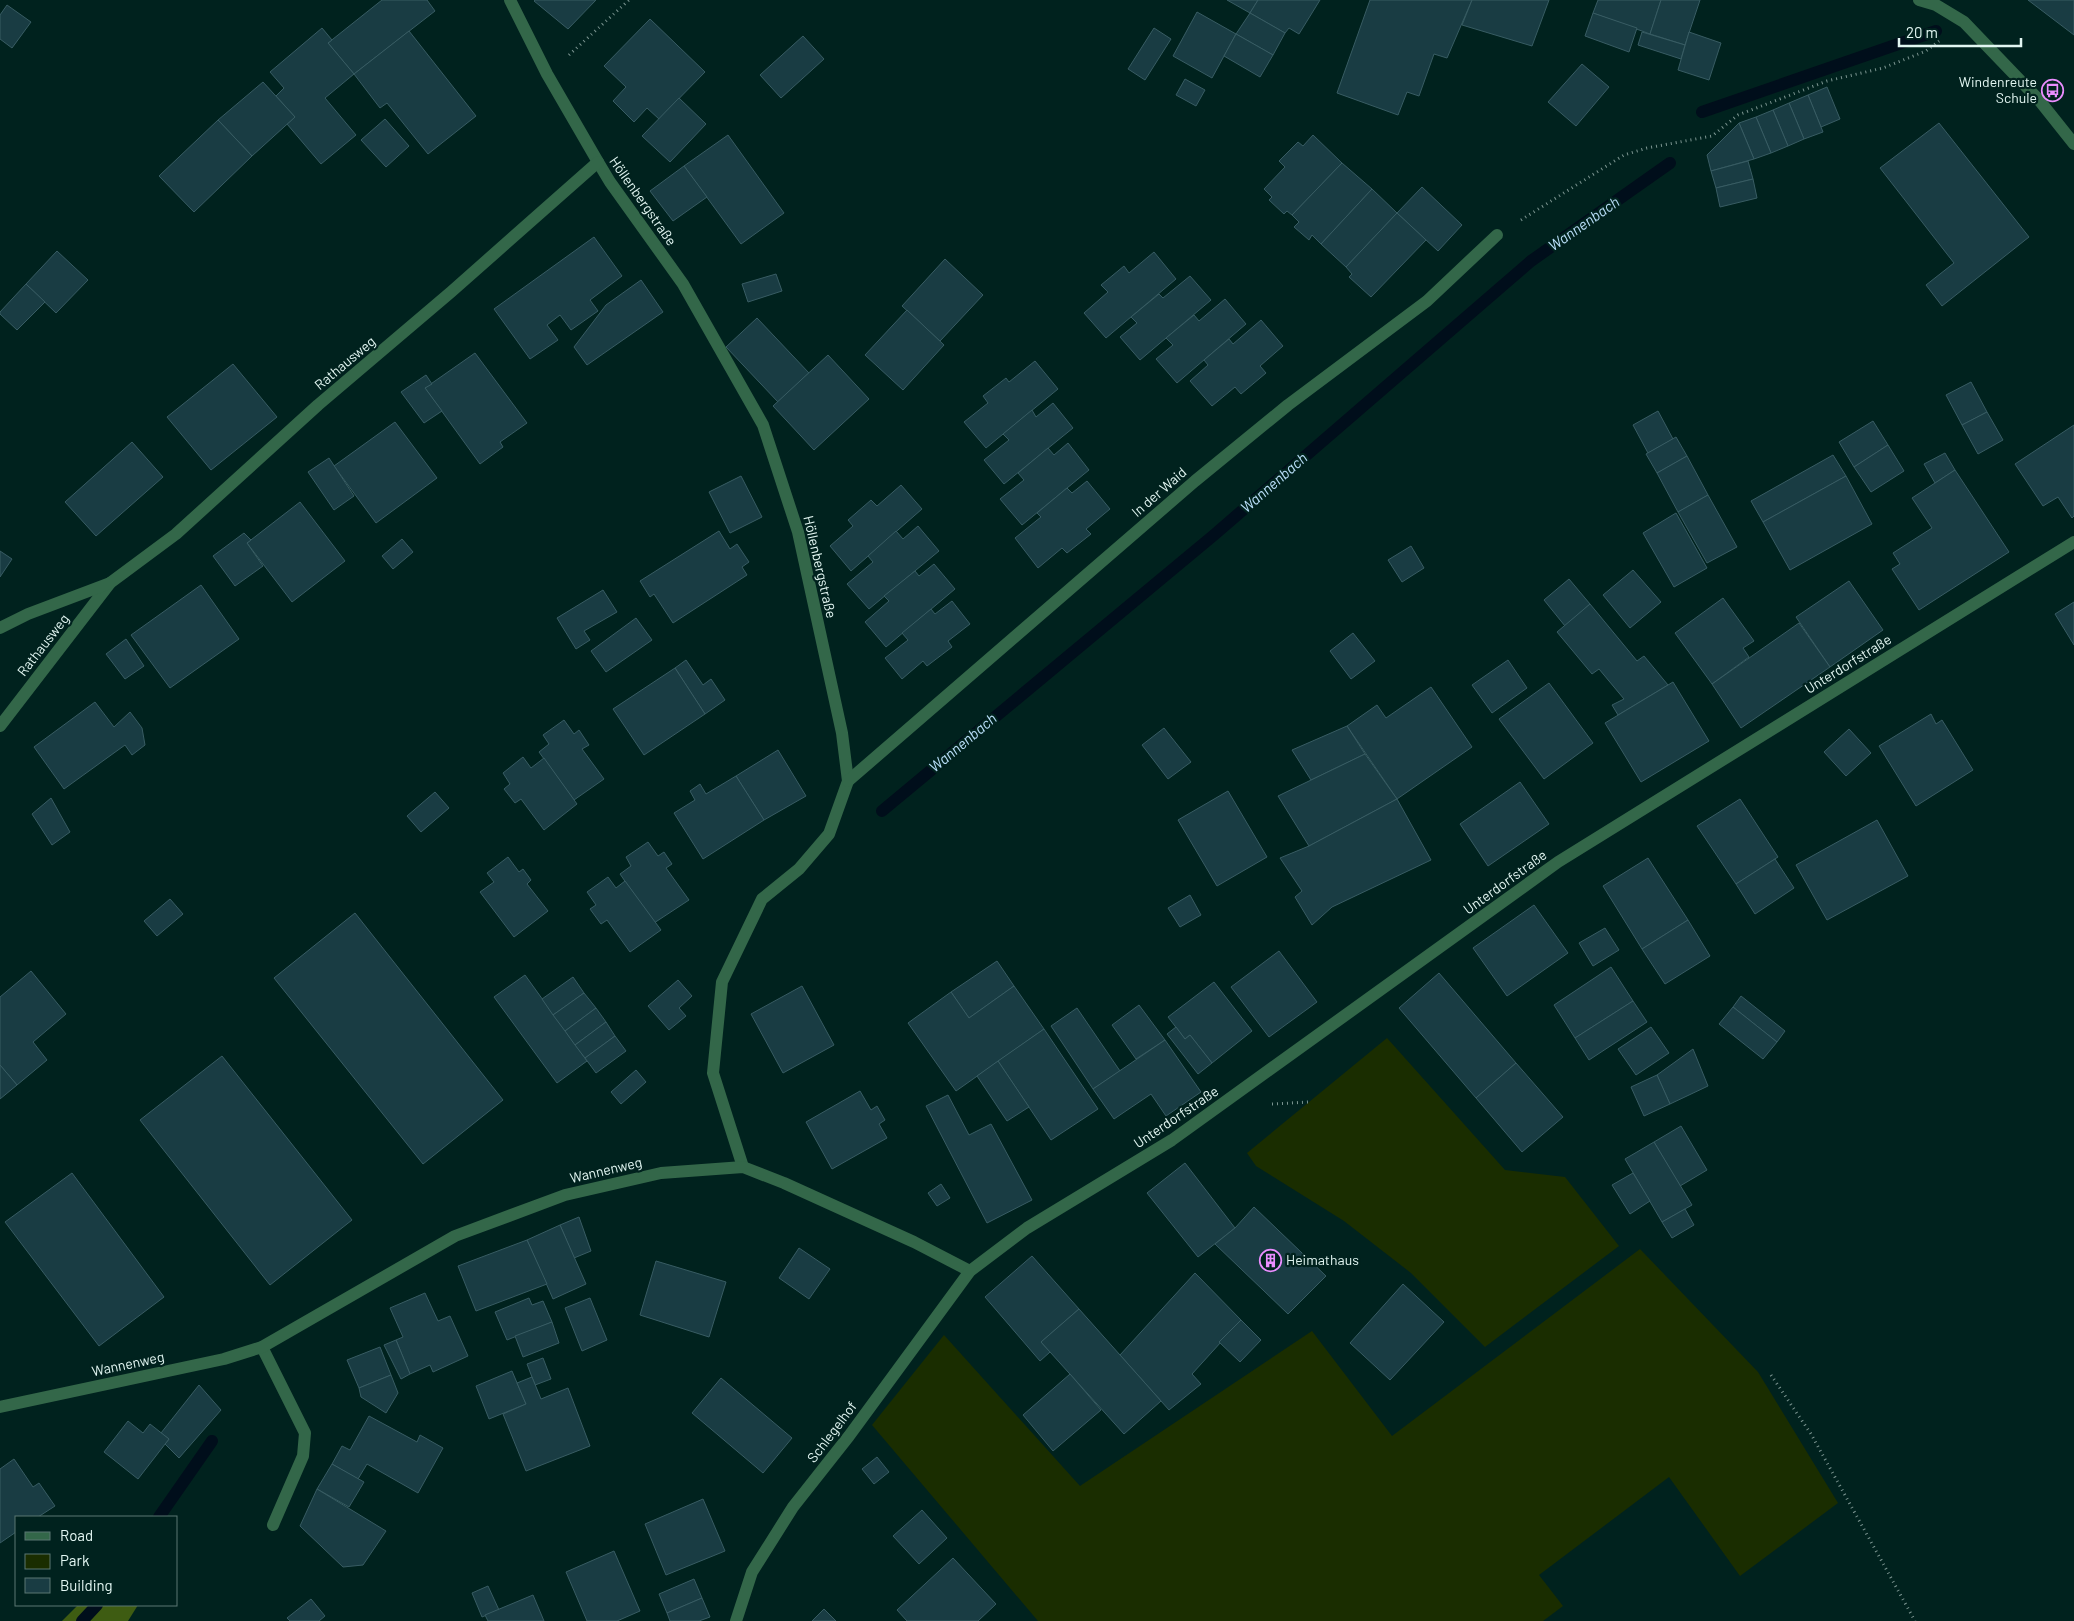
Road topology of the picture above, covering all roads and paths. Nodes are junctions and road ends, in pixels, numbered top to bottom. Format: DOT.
graph roads {
  1 [pos="510,0"];
  2 [pos="629,0"];
  3 [pos="1919,0"];
  4 [pos="1964,22"];
  5 [pos="547,74"];
  6 [pos="2074,144"];
  7 [pos="598,162"];
  8 [pos="1497,235"];
  9 [pos="2074,542"];
  10 [pos="110,583"];
  11 [pos="0,628"];
  12 [pos="0,726"];
  13 [pos="848,781"];
  14 [pos="743,1167"];
  15 [pos="970,1271"];
  16 [pos="262,1348"];
  17 [pos="1771,1376"];
  18 [pos="0,1407"];
  19 [pos="273,1525"];
  20 [pos="736,1621"];
  21 [pos="1915,1621"];
  1 -- 5 [label="street, Höllenbergstraße"];
  2 -- 5 [label="path"];
  3 -- 4 [label="street"];
  4 -- 6 [label="street"];
  4 -- 8 [label="path"];
  5 -- 7 [label="street, Höllenbergstraße"];
  7 -- 10 [label="street, Rathausweg"];
  7 -- 13 [label="street, Höllenbergstraße"];
  8 -- 13 [label="street, In der Waid"];
  9 -- 15 [label="street, Unterdorfstraße"];
  10 -- 11 [label="street, Rathausweg"];
  10 -- 12 [label="street, Rathausweg"];
  13 -- 14 [label="street, Höllenbergstraße"];
  14 -- 15 [label="street, Wannenweg"];
  14 -- 16 [label="street, Wannenweg"];
  15 -- 20 [label="street, Schlegelhof"];
  16 -- 18 [label="street, Wannenweg"];
  16 -- 19 [label="street"];
  17 -- 21 [label="path"];
}
